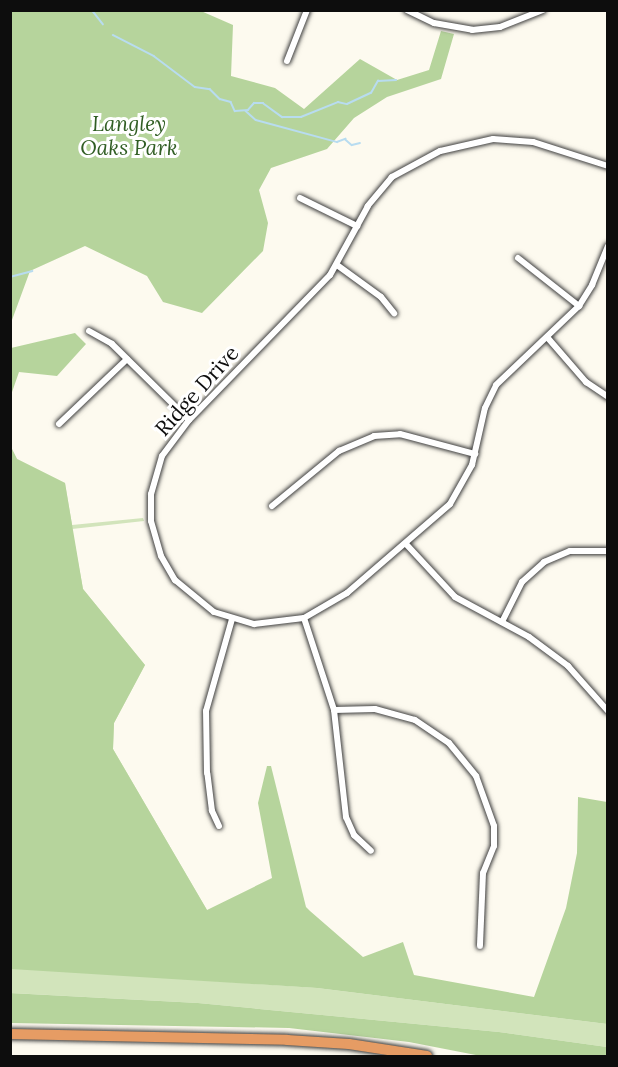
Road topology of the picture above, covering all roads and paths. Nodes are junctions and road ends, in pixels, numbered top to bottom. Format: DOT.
graph roads {
  1 [pos="307,10"];
  2 [pos="407,10"];
  3 [pos="543,10"];
  4 [pos="287,61"];
  5 [pos="608,166"];
  6 [pos="300,198"];
  7 [pos="357,226"];
  8 [pos="608,246"];
  9 [pos="606,254"];
  10 [pos="518,258"];
  11 [pos="337,265"];
  12 [pos="579,306"];
  13 [pos="394,313"];
  14 [pos="89,331"];
  15 [pos="548,337"];
  16 [pos="127,359"];
  17 [pos="608,397"];
  18 [pos="189,420"];
  19 [pos="59,424"];
  20 [pos="475,454"];
  21 [pos="272,506"];
  22 [pos="406,544"];
  23 [pos="608,551"];
  24 [pos="304,618"];
  25 [pos="232,619"];
  26 [pos="502,622"];
  27 [pos="334,710"];
  28 [pos="608,711"];
  29 [pos="219,826"];
  30 [pos="371,851"];
  31 [pos="480,946"];
  32 [pos="10,1034"];
  33 [pos="427,1056"];
  1 -- 4 [label="street"];
  2 -- 3 [label="street"];
  5 -- 7 [label="street, Ridge Drive"];
  6 -- 7 [label="street"];
  7 -- 11 [label="street, Ridge Drive"];
  8 -- 9 [label="street, Ridge Drive"];
  9 -- 12 [label="street, Ridge Drive"];
  10 -- 12 [label="street"];
  11 -- 13 [label="street"];
  11 -- 18 [label="street, Ridge Drive"];
  12 -- 15 [label="street, Ridge Drive"];
  14 -- 16 [label="street"];
  15 -- 17 [label="street"];
  15 -- 20 [label="street, Ridge Drive"];
  16 -- 18 [label="street"];
  16 -- 19 [label="street"];
  18 -- 25 [label="street, Ridge Drive"];
  20 -- 21 [label="street"];
  20 -- 22 [label="street, Ridge Drive"];
  22 -- 24 [label="street, Ridge Drive"];
  22 -- 26 [label="street"];
  23 -- 26 [label="street"];
  24 -- 25 [label="street, Ridge Drive"];
  24 -- 27 [label="street"];
  25 -- 29 [label="street"];
  26 -- 28 [label="street"];
  27 -- 30 [label="street"];
  27 -- 31 [label="street"];
  32 -- 33 [label="highway"];
}
